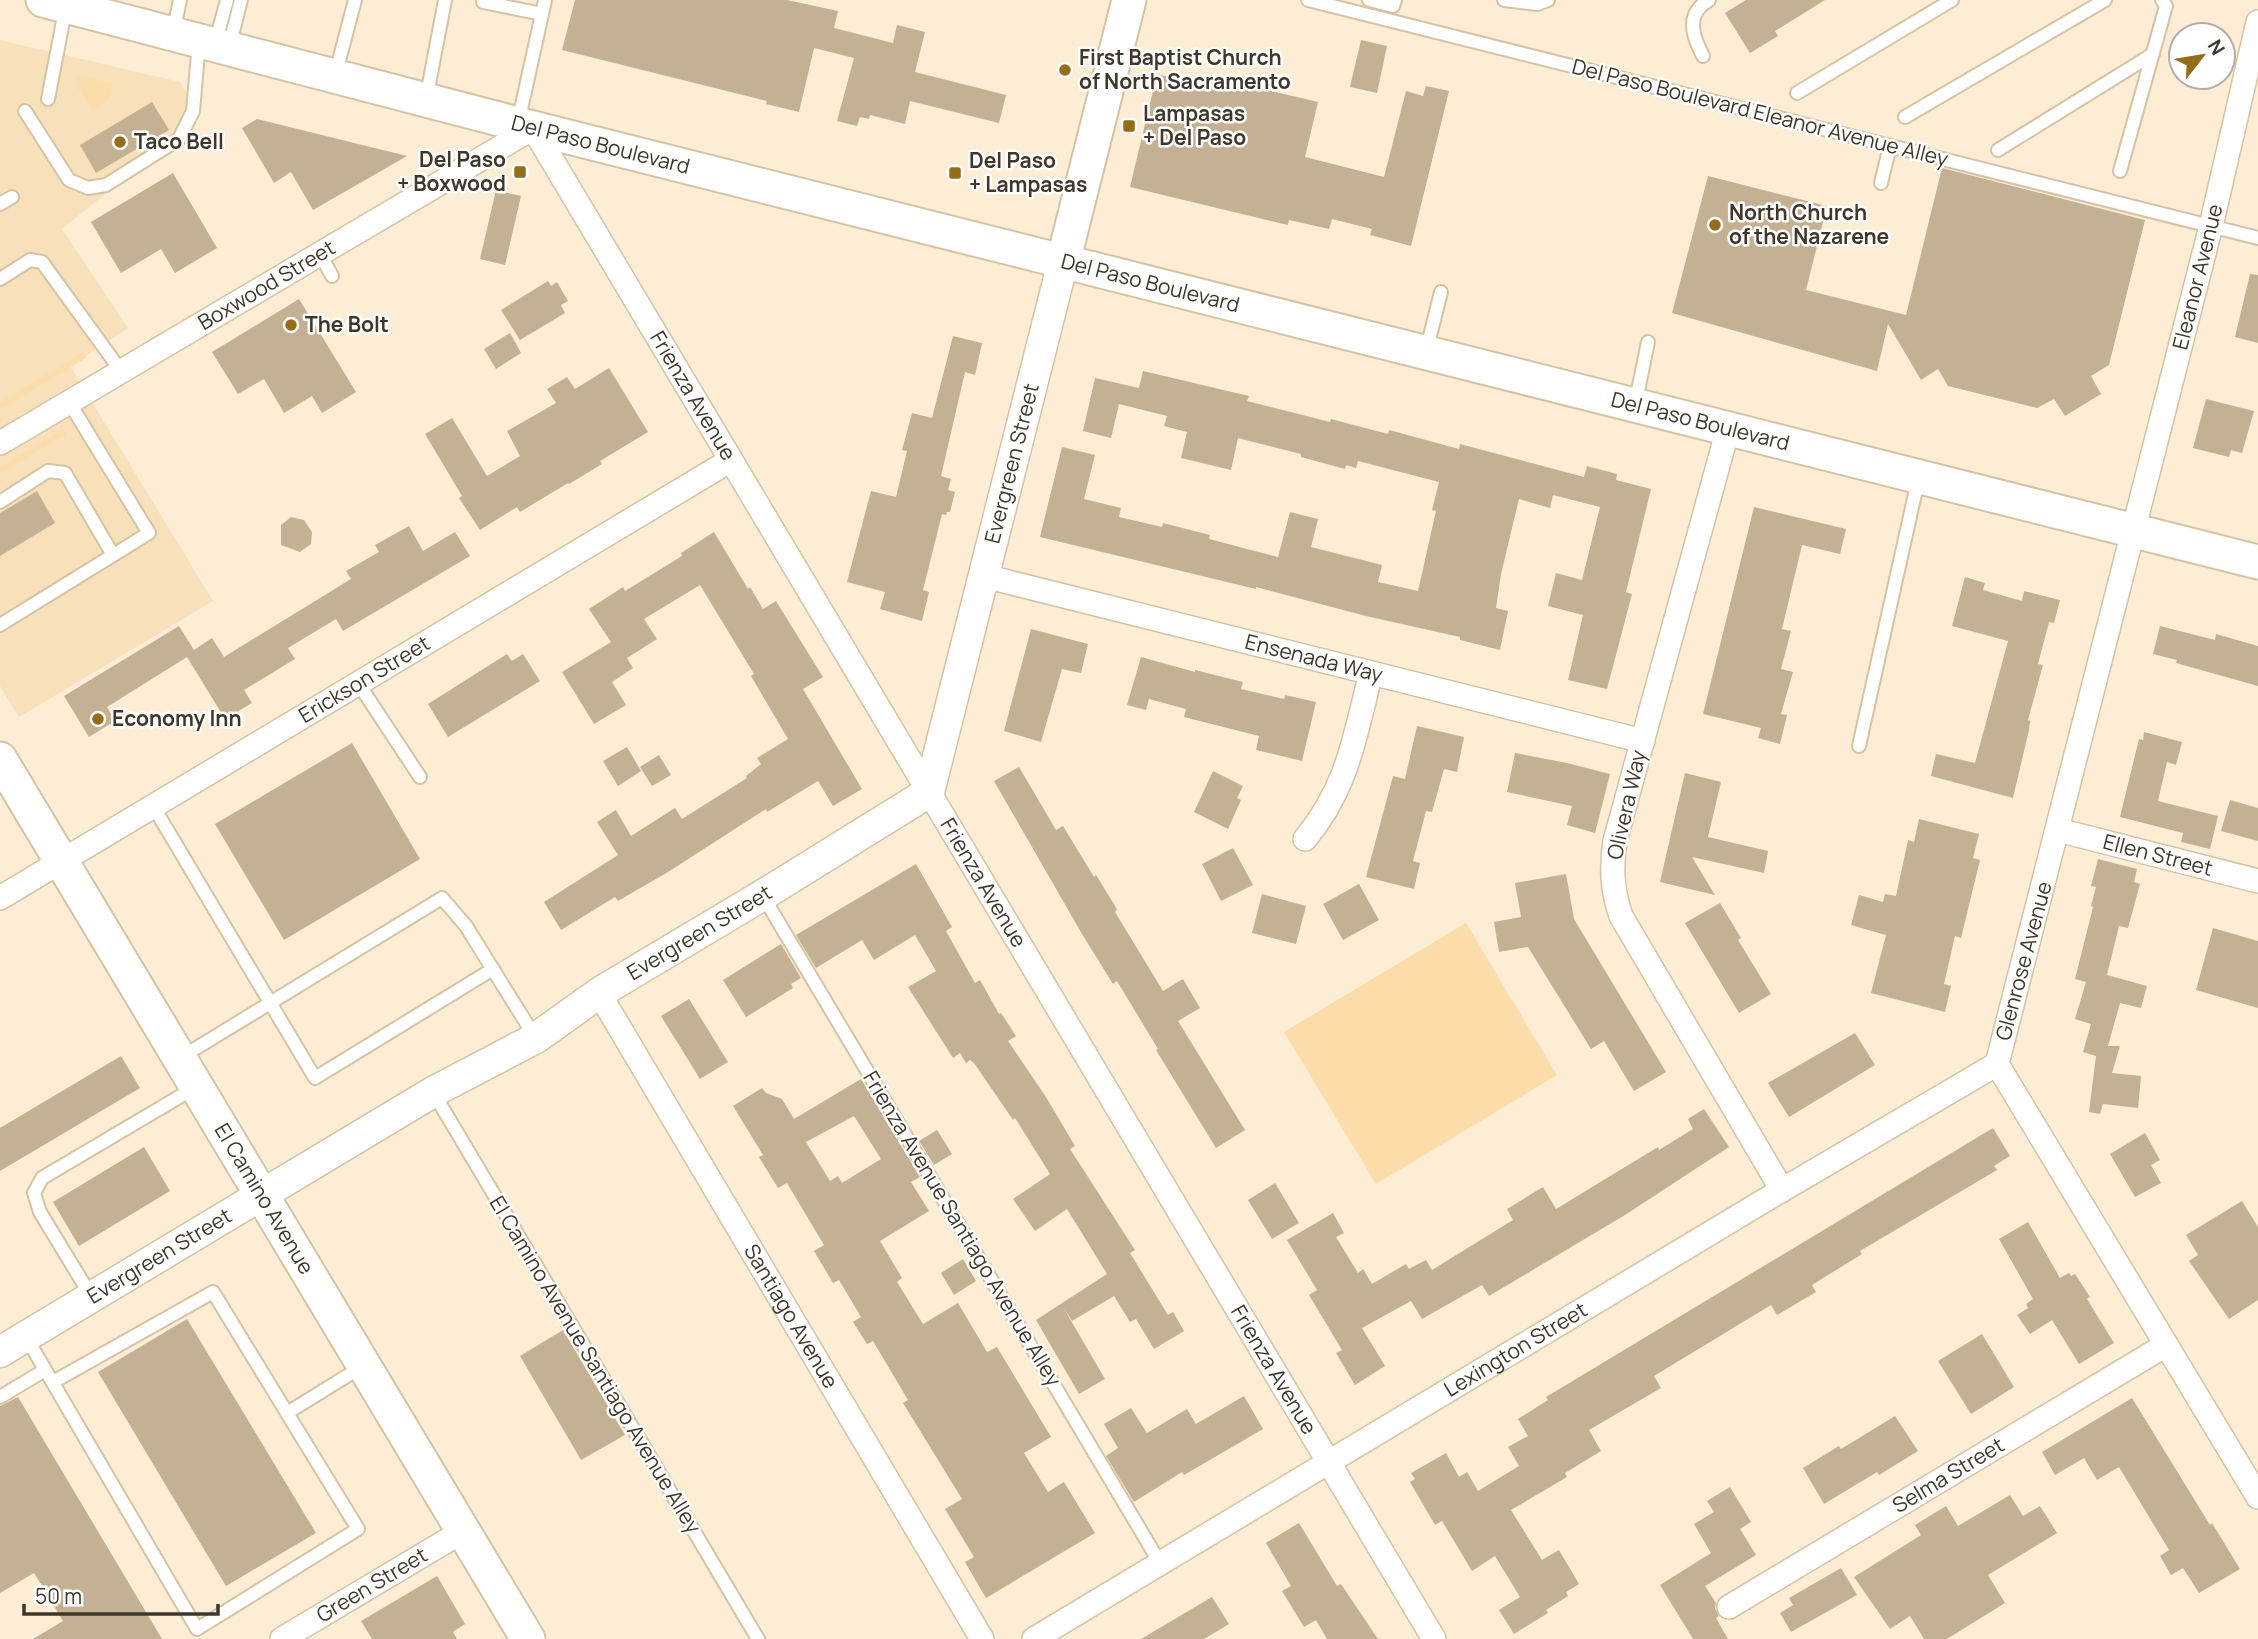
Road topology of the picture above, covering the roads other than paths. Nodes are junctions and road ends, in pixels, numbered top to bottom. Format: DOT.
graph roads {
  1 [pos="180,0"];
  2 [pos="227,0"];
  3 [pos="241,0"];
  4 [pos="355,0"];
  5 [pos="445,0"];
  6 [pos="545,0"];
  7 [pos="1129,0"];
  8 [pos="1308,0"];
  9 [pos="1368,0"];
  10 [pos="1395,0"];
  11 [pos="1504,0"];
  12 [pos="1548,0"];
  13 [pos="1709,0"];
  14 [pos="1952,0"];
  15 [pos="2105,0"];
  16 [pos="2162,0"];
  17 [pos="483,2"];
  18 [pos="54,3"];
  19 [pos="542,14"];
  20 [pos="2258,22"];
  21 [pos="204,42"];
  22 [pos="2153,54"];
  23 [pos="1703,56"];
  24 [pos="335,76"];
  25 [pos="1797,93"];
  26 [pos="48,99"];
  27 [pos="426,100"];
  28 [pos="25,111"];
  29 [pos="1905,117"];
  30 [pos="526,126"];
  31 [pos="1890,146"];
  32 [pos="1998,150"];
  33 [pos="2120,171"];
  34 [pos="1881,183"];
  35 [pos="12,197"];
  36 [pos="0,204"];
  37 [pos="2211,226"];
  38 [pos="2258,238"];
  39 [pos="320,254"];
  40 [pos="1063,262"];
  41 [pos="332,276"];
  42 [pos="0,278"];
  43 [pos="1441,292"];
  44 [pos="1648,342"];
  45 [pos="1425,353"];
  46 [pos="121,371"];
  47 [pos="69,402"];
  48 [pos="1635,405"];
  49 [pos="1728,429"];
  50 [pos="0,443"];
  51 [pos="731,460"];
  52 [pos="1919,476"];
  53 [pos="0,502"];
  54 [pos="2134,531"];
  55 [pos="113,555"];
  56 [pos="2258,562"];
  57 [pos="984,576"];
  58 [pos="2,619"];
  59 [pos="1371,673"];
  60 [pos="358,683"];
  61 [pos="1643,741"];
  62 [pos="1858,746"];
  63 [pos="0,759"];
  64 [pos="420,777"];
  65 [pos="929,792"];
  66 [pos="153,806"];
  67 [pos="2058,830"];
  68 [pos="1305,839"];
  69 [pos="61,861"];
  70 [pos="2258,881"];
  71 [pos="763,895"];
  72 [pos="0,898"];
  73 [pos="493,969"];
  74 [pos="598,993"];
  75 [pos="269,1003"];
  76 [pos="536,1038"];
  77 [pos="180,1058"];
  78 [pos="1997,1063"];
  79 [pos="197,1087"];
  80 [pos="433,1092"];
  81 [pos="1782,1190"];
  82 [pos="261,1195"];
  83 [pos="91,1297"];
  84 [pos="26,1336"];
  85 [pos="2166,1345"];
  86 [pos="0,1352"];
  87 [pos="364,1366"];
  88 [pos="45,1370"];
  89 [pos="52,1382"];
  90 [pos="0,1397"];
  91 [pos="287,1413"];
  92 [pos="1328,1462"];
  93 [pos="2258,1497"];
  94 [pos="463,1531"];
  95 [pos="1160,1563"];
  96 [pos="1729,1607"];
  97 [pos="282,1639"];
  98 [pos="528,1639"];
  99 [pos="758,1639"];
  100 [pos="982,1639"];
  101 [pos="1034,1639"];
  102 [pos="1434,1639"];
  1 -- 21 [label="lane"];
  2 -- 21 [label="lane"];
  3 -- 21 [label="lane"];
  4 -- 24 [label="lane"];
  5 -- 27 [label="lane"];
  6 -- 19 [label="lane"];
  7 -- 40 [label="main road"];
  8 -- 31 [label="lane, Del Paso Boulevard Eleanor Avenue Alley"];
  9 -- 10 [label="lane"];
  11 -- 12 [label="lane"];
  13 -- 23 [label="lane"];
  14 -- 25 [label="lane"];
  15 -- 29 [label="lane"];
  16 -- 22 [label="lane"];
  17 -- 19 [label="lane"];
  18 -- 21 [label="main road, Del Paso Boulevard"];
  18 -- 26 [label="lane"];
  19 -- 30 [label="lane"];
  20 -- 37 [label="street, Eleanor Avenue"];
  21 -- 24 [label="main road, Del Paso Boulevard"];
  21 -- 28 [label="lane"];
  22 -- 32 [label="lane"];
  22 -- 33 [label="lane"];
  24 -- 27 [label="main road, Del Paso Boulevard"];
  27 -- 30 [label="main road, Del Paso Boulevard"];
  30 -- 39 [label="street, Boxwood Street"];
  30 -- 40 [label="main road, Del Paso Boulevard"];
  30 -- 51 [label="street, Frienza Avenue"];
  31 -- 34 [label="lane"];
  31 -- 37 [label="lane, Del Paso Boulevard Eleanor Avenue Alley"];
  35 -- 36 [label="lane"];
  37 -- 38 [label="lane, Del Paso Boulevard Eleanor Avenue Alley"];
  37 -- 54 [label="street, Eleanor Avenue"];
  39 -- 41 [label="lane"];
  39 -- 46 [label="street, Boxwood Street"];
  40 -- 45 [label="main road, Del Paso Boulevard"];
  40 -- 57 [label="street, Evergreen Street"];
  42 -- 46 [label="lane"];
  43 -- 45 [label="lane"];
  44 -- 48 [label="lane"];
  45 -- 48 [label="main road, Del Paso Boulevard"];
  46 -- 47 [label="street, Boxwood Street"];
  47 -- 50 [label="street, Boxwood Street"];
  47 -- 55 [label="lane"];
  48 -- 49 [label="main road, Del Paso Boulevard"];
  49 -- 52 [label="main road, Del Paso Boulevard"];
  49 -- 61 [label="street, Olivera Way"];
  51 -- 60 [label="street, Erickson Street"];
  51 -- 65 [label="street, Frienza Avenue"];
  52 -- 54 [label="main road, Del Paso Boulevard"];
  52 -- 62 [label="lane"];
  53 -- 55 [label="lane"];
  54 -- 56 [label="main road, Del Paso Boulevard"];
  54 -- 67 [label="street, Glenrose Avenue"];
  55 -- 58 [label="lane"];
  57 -- 59 [label="street, Ensenada Way"];
  57 -- 65 [label="street, Evergreen Street"];
  59 -- 61 [label="street, Ensenada Way"];
  59 -- 68 [label="street"];
  60 -- 64 [label="lane"];
  60 -- 66 [label="street, Erickson Street"];
  61 -- 81 [label="street, Olivera Way"];
  63 -- 69 [label="main road, El Camino Avenue"];
  65 -- 71 [label="street, Evergreen Street"];
  65 -- 92 [label="street, Frienza Avenue"];
  66 -- 69 [label="street, Erickson Street"];
  66 -- 75 [label="lane"];
  67 -- 70 [label="street, Ellen Street"];
  67 -- 78 [label="street, Glenrose Avenue"];
  69 -- 72 [label="street, Erickson Street"];
  69 -- 77 [label="main road, El Camino Avenue"];
  71 -- 74 [label="street, Evergreen Street"];
  71 -- 95 [label="lane, Frienza Avenue Santiago Avenue Alley"];
  73 -- 75 [label="lane"];
  73 -- 75 [label="lane"];
  73 -- 76 [label="lane"];
  74 -- 76 [label="street, Evergreen Street"];
  74 -- 100 [label="street, Santiago Avenue"];
  75 -- 77 [label="lane"];
  76 -- 80 [label="street, Evergreen Street"];
  77 -- 79 [label="main road, El Camino Avenue"];
  78 -- 81 [label="street, Lexington Street"];
  78 -- 85 [label="street, Glenrose Avenue"];
  79 -- 82 [label="main road, El Camino Avenue"];
  79 -- 83 [label="lane"];
  80 -- 82 [label="street, Evergreen Street"];
  80 -- 99 [label="lane, El Camino Avenue Santiago Avenue Alley"];
  81 -- 92 [label="street, Lexington Street"];
  82 -- 83 [label="street, Evergreen Street"];
  82 -- 87 [label="main road, El Camino Avenue"];
  83 -- 84 [label="street, Evergreen Street"];
  84 -- 86 [label="street, Evergreen Street"];
  84 -- 88 [label="lane"];
  85 -- 93 [label="street, Glenrose Avenue"];
  85 -- 96 [label="street, Selma Street"];
  87 -- 91 [label="lane"];
  87 -- 94 [label="main road, El Camino Avenue"];
  88 -- 89 [label="lane"];
  88 -- 90 [label="lane"];
  89 -- 91 [label="lane"];
  89 -- 91 [label="lane"];
  92 -- 95 [label="street, Lexington Street"];
  92 -- 102 [label="street, Frienza Avenue"];
  94 -- 97 [label="street, Green Street"];
  94 -- 98 [label="main road, El Camino Avenue"];
  95 -- 101 [label="street, Lexington Street"];
}
